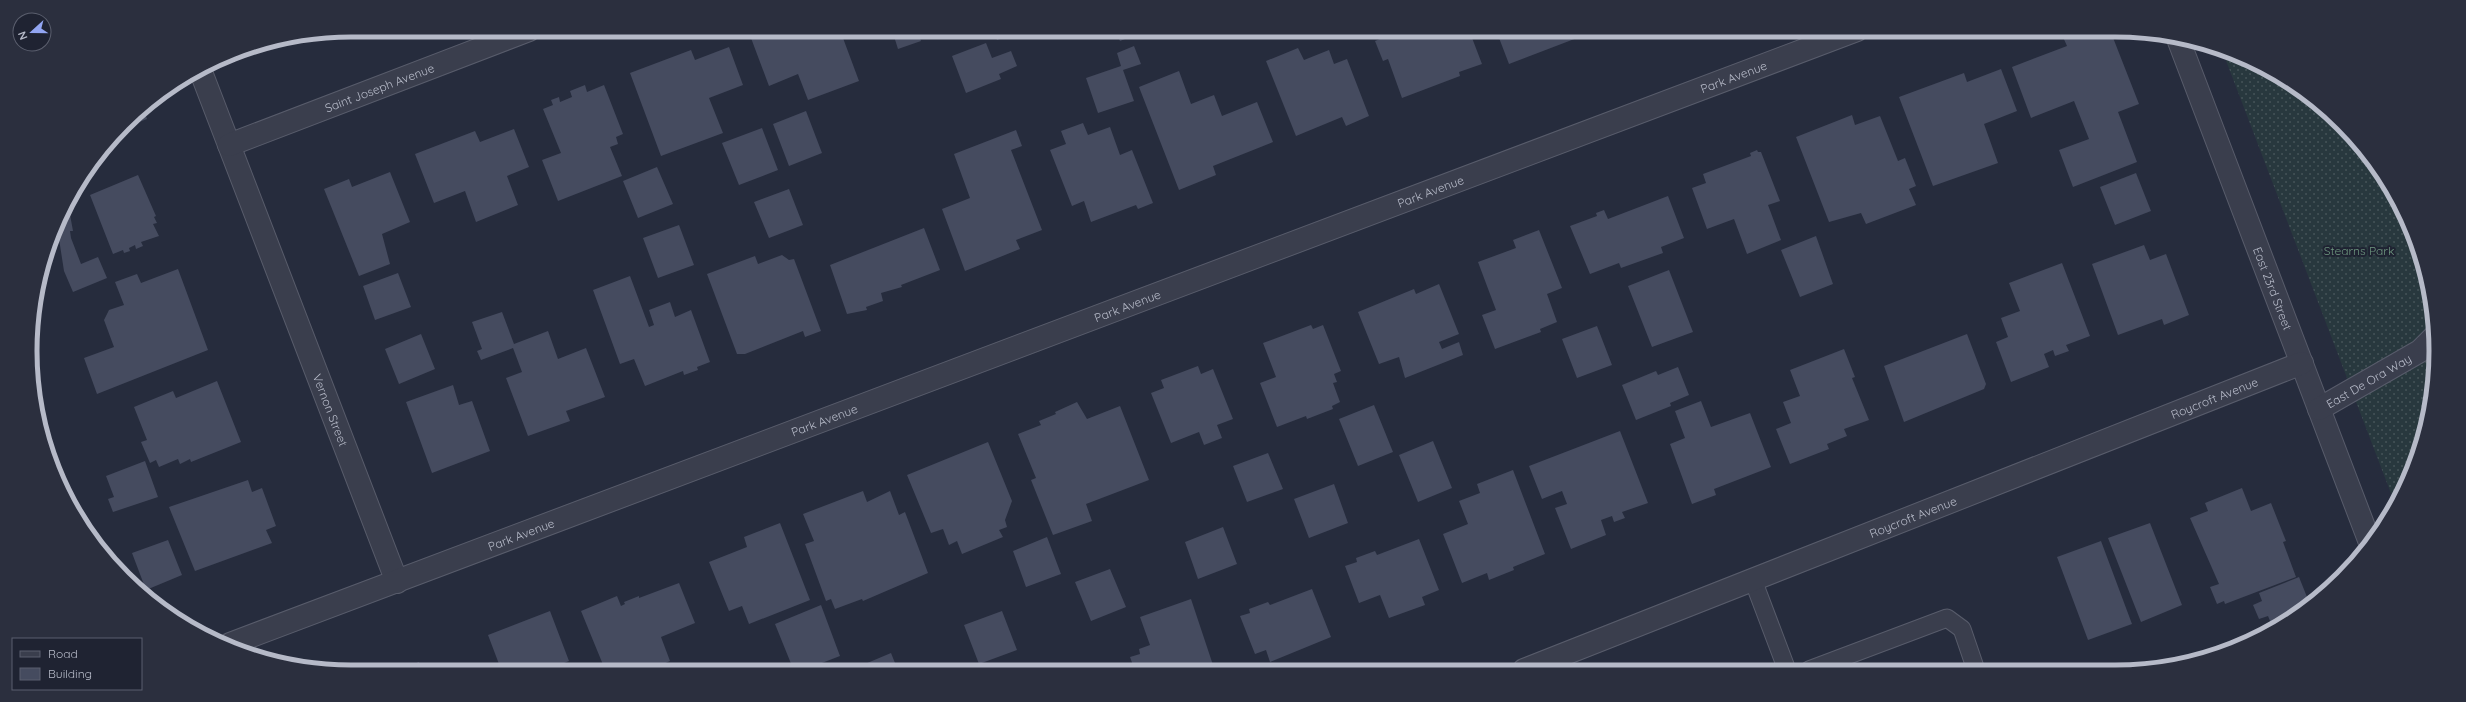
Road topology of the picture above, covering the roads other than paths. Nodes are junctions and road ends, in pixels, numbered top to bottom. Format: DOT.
graph roads {
  1 [pos="511,37"];
  2 [pos="1838,37"];
  3 [pos="2180,44"];
  4 [pos="202,75"];
  5 [pos="229,145"];
  6 [pos="2429,342"];
  7 [pos="2302,363"];
  8 [pos="2319,409"];
  9 [pos="2368,537"];
  10 [pos="1753,580"];
  11 [pos="397,582"];
  12 [pos="235,642"];
  13 [pos="1537,665"];
  14 [pos="1785,665"];
  15 [pos="1822,665"];
  16 [pos="1974,665"];
  1 -- 5 [label="street, Saint Joseph Avenue"];
  2 -- 11 [label="street, Park Avenue"];
  3 -- 7 [label="street, East 23rd Street"];
  4 -- 5 [label="street, Vernon Street"];
  5 -- 11 [label="street, Vernon Street"];
  6 -- 8 [label="street, East De Ora Way"];
  7 -- 8 [label="street, East 23rd Street"];
  7 -- 10 [label="street, Roycroft Avenue"];
  8 -- 9 [label="street, East 23rd Street"];
  10 -- 13 [label="street, Roycroft Avenue"];
  10 -- 14 [label="lane"];
  11 -- 12 [label="street"];
  15 -- 16 [label="lane"];
}
